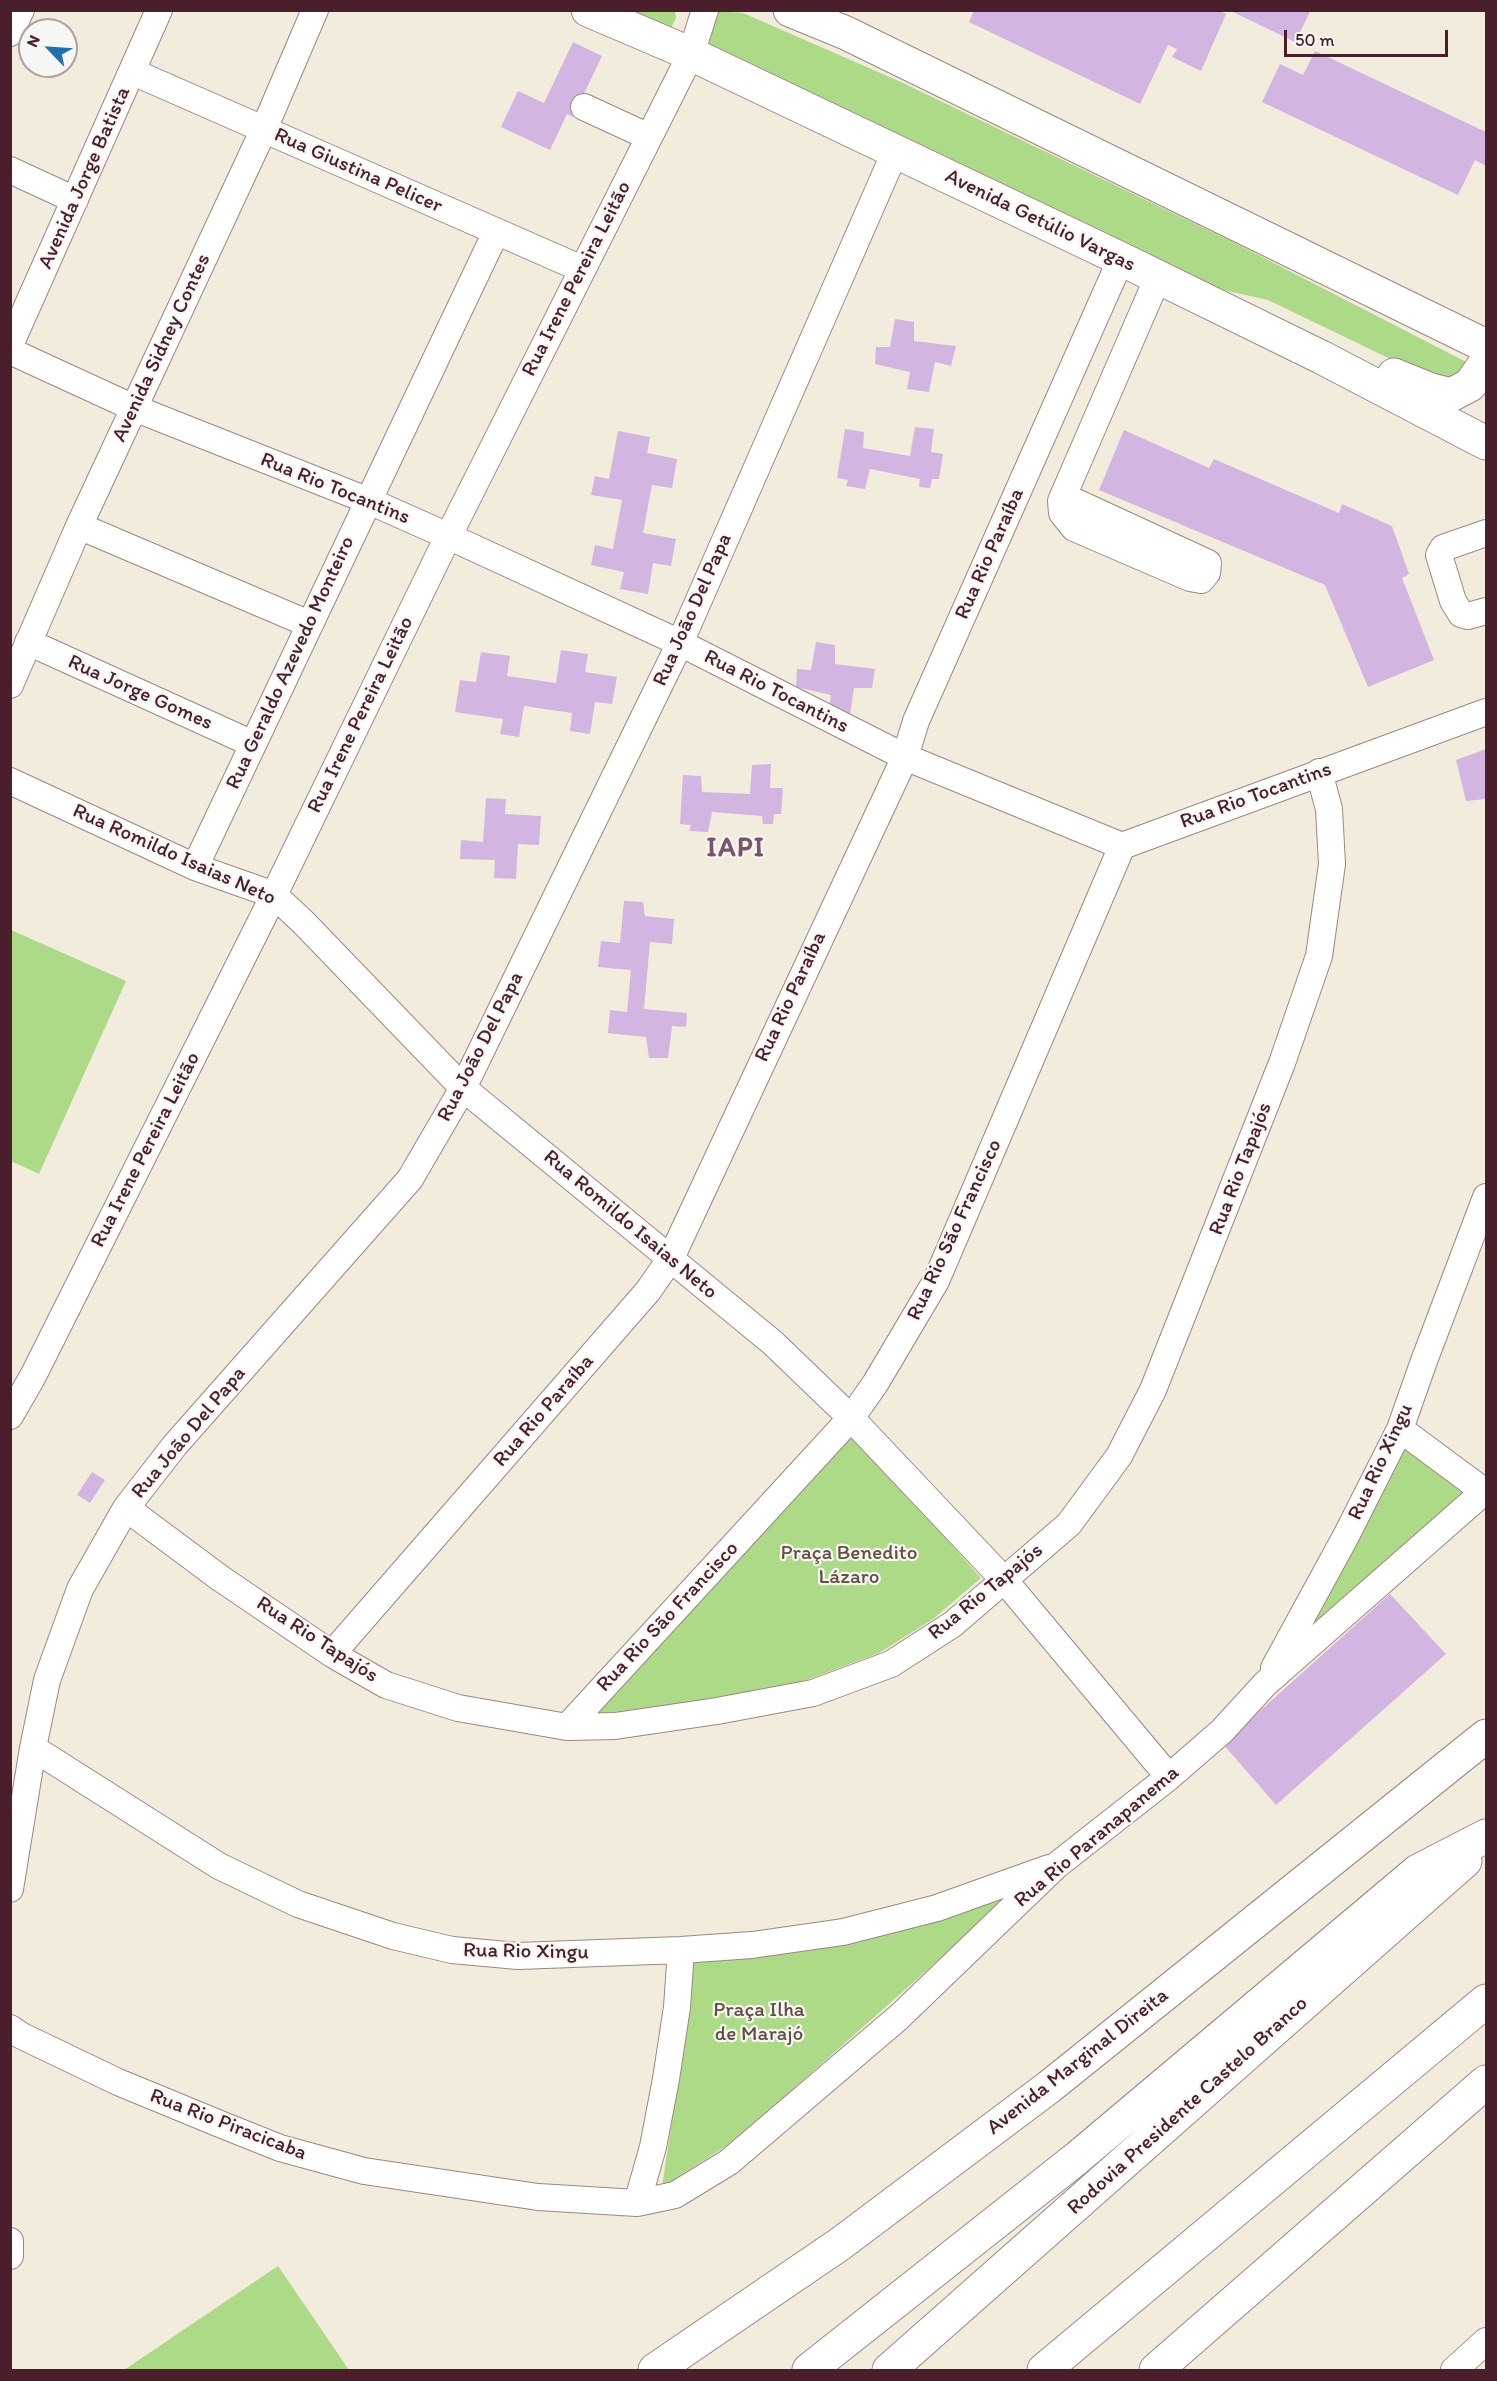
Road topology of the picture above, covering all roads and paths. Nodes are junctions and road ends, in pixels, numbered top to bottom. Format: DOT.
graph roads {
  1 [pos="21,10"];
  2 [pos="315,10"];
  3 [pos="705,10"];
  4 [pos="790,10"];
  5 [pos="157,11"];
  6 [pos="605,14"];
  7 [pos="836,22"];
  8 [pos="10,33"];
  9 [pos="691,54"];
  10 [pos="133,72"];
  11 [pos="584,107"];
  12 [pos="264,129"];
  13 [pos="649,137"];
  14 [pos="895,152"];
  15 [pos="10,171"];
  16 [pos="75,200"];
  17 [pos="496,232"];
  18 [pos="1121,259"];
  19 [pos="582,269"];
  20 [pos="1158,277"];
  21 [pos="10,345"];
  22 [pos="1486,346"];
  23 [pos="10,351"];
  24 [pos="1321,357"];
  25 [pos="1486,362"];
  26 [pos="134,408"];
  27 [pos="1486,443"];
  28 [pos="1063,496"];
  29 [pos="369,501"];
  30 [pos="79,526"];
  31 [pos="1486,533"];
  32 [pos="448,536"];
  33 [pos="1486,611"];
  34 [pos="309,624"];
  35 [pos="28,642"];
  36 [pos="680,643"];
  37 [pos="10,685"];
  38 [pos="1486,712"];
  39 [pos="253,744"];
  40 [pos="905,757"];
  41 [pos="1319,772"];
  42 [pos="10,781"];
  43 [pos="1122,846"];
  44 [pos="195,867"];
  45 [pos="274,896"];
  46 [pos="463,1088"];
  47 [pos="1486,1197"];
  48 [pos="671,1258"];
  49 [pos="10,1416"];
  50 [pos="851,1418"];
  51 [pos="1400,1429"];
  52 [pos="1486,1491"];
  53 [pos="126,1508"];
  54 [pos="1005,1581"];
  55 [pos="332,1654"];
  56 [pos="1265,1684"];
  57 [pos="1486,1726"];
  58 [pos="567,1727"];
  59 [pos="1486,1736"];
  60 [pos="33,1748"];
  61 [pos="1458,1760"];
  62 [pos="1169,1778"];
  63 [pos="1486,1836"];
  64 [pos="1486,1842"];
  65 [pos="1057,1865"];
  66 [pos="10,1889"];
  67 [pos="681,1950"];
  68 [pos="1486,2001"];
  69 [pos="10,2028"];
  70 [pos="1486,2082"];
  71 [pos="637,2203"];
  72 [pos="10,2241"];
  73 [pos="10,2256"];
  74 [pos="1486,2341"];
  75 [pos="1461,2368"];
  76 [pos="655,2370"];
  77 [pos="809,2370"];
  78 [pos="889,2370"];
  79 [pos="1044,2370"];
  80 [pos="1156,2370"];
  1 -- 8 [label="street"];
  2 -- 12 [label="street, Avenida Sidney Contes"];
  3 -- 9 [label="street, Rua Irene Pereira Leitão"];
  4 -- 7 [label="main road"];
  5 -- 10 [label="street, Avenida Jorge Batista"];
  6 -- 9 [label="main road, Avenida Getúlio Vargas"];
  7 -- 22 [label="main road"];
  9 -- 13 [label="street, Rua Irene Pereira Leitão"];
  9 -- 14 [label="main road, Avenida Getúlio Vargas"];
  10 -- 12 [label="street, Rua Giustina Pelicer"];
  10 -- 16 [label="street, Avenida Jorge Batista"];
  11 -- 13 [label="street"];
  12 -- 17 [label="street, Rua Giustina Pelicer"];
  12 -- 26 [label="street, Avenida Sidney Contes"];
  13 -- 19 [label="street, Rua Irene Pereira Leitão"];
  14 -- 18 [label="main road, Avenida Getúlio Vargas"];
  14 -- 36 [label="street, Rua João Del Papa"];
  15 -- 16 [label="street"];
  16 -- 21 [label="street, Avenida Jorge Batista"];
  17 -- 19 [label="street, Rua Giustina Pelicer"];
  17 -- 29 [label="street, Rua Geraldo Azevedo Monteiro"];
  18 -- 20 [label="main road, Avenida Getúlio Vargas"];
  18 -- 40 [label="street, Rua Rio Paraíba"];
  19 -- 32 [label="street, Rua Irene Pereira Leitão"];
  20 -- 24 [label="main road, Avenida Getúlio Vargas"];
  20 -- 28 [label="street"];
  23 -- 26 [label="street, Rua Rio Tocantins"];
  24 -- 25 [label="main road"];
  24 -- 27 [label="main road, Avenida Getúlio Vargas"];
  26 -- 29 [label="street, Rua Rio Tocantins"];
  26 -- 30 [label="street, Avenida Sidney Contes"];
  28 -- 28 [label="street"];
  29 -- 32 [label="street, Rua Rio Tocantins"];
  29 -- 34 [label="street, Rua Geraldo Azevedo Monteiro"];
  30 -- 34 [label="street"];
  30 -- 35 [label="street, Avenida Sidney Contes"];
  31 -- 33 [label="street"];
  32 -- 36 [label="street, Rua Rio Tocantins"];
  32 -- 45 [label="street, Rua Irene Pereira Leitão"];
  34 -- 39 [label="street, Rua Geraldo Azevedo Monteiro"];
  35 -- 37 [label="street, Avenida Sidney Contes"];
  35 -- 39 [label="street, Rua Jorge Gomes"];
  36 -- 40 [label="street, Rua Rio Tocantins"];
  36 -- 46 [label="street, Rua João Del Papa"];
  38 -- 41 [label="street, Rua Rio Tocantins"];
  39 -- 44 [label="street, Rua Geraldo Azevedo Monteiro"];
  40 -- 43 [label="street, Rua Rio Tocantins"];
  40 -- 48 [label="street, Rua Rio Paraíba"];
  41 -- 43 [label="street, Rua Rio Tocantins"];
  41 -- 54 [label="street, Rua Rio Tapajós"];
  42 -- 44 [label="street, Rua Romildo Isaias Neto"];
  43 -- 50 [label="street, Rua Rio São Francisco"];
  44 -- 45 [label="street, Rua Romildo Isaias Neto"];
  45 -- 46 [label="street, Rua Romildo Isaias Neto"];
  45 -- 49 [label="street, Rua Irene Pereira Leitão"];
  46 -- 48 [label="street, Rua Romildo Isaias Neto"];
  46 -- 53 [label="street, Rua João Del Papa"];
  47 -- 51 [label="street, Rua Rio Xingu"];
  48 -- 50 [label="street, Rua Romildo Isaias Neto"];
  48 -- 55 [label="street, Rua Rio Paraíba"];
  50 -- 54 [label="street, Rua Romildo Isaias Neto"];
  50 -- 58 [label="street, Rua Rio São Francisco"];
  51 -- 52 [label="street"];
  51 -- 56 [label="street, Rua Rio Xingu"];
  52 -- 56 [label="street, Rua Rio Paranapanema"];
  53 -- 55 [label="street, Rua Rio Tapajós"];
  53 -- 60 [label="street, Rua João Del Papa"];
  54 -- 58 [label="street, Rua Rio Tapajós"];
  54 -- 62 [label="street, Rua Romildo Isaias Neto"];
  55 -- 58 [label="street, Rua Rio Tapajós"];
  56 -- 62 [label="street, Rua Rio Paranapanema"];
  57 -- 61 [label="main road"];
  59 -- 61 [label="main road, Avenida Marginal Direita"];
  60 -- 66 [label="street, Rua João Del Papa"];
  60 -- 67 [label="street, Rua Rio Xingu"];
  61 -- 76 [label="main road, Avenida Marginal Direita"];
  62 -- 65 [label="street, Rua Rio Paranapanema"];
  63 -- 77 [label="main road"];
  64 -- 78 [label="main road, Rodovia Presidente Castelo Branco"];
  65 -- 67 [label="street, Rua Rio Xingu"];
  65 -- 71 [label="street, Rua Rio Paranapanema"];
  67 -- 71 [label="street"];
  68 -- 79 [label="main road"];
  69 -- 71 [label="street, Rua Rio Piracicaba"];
  70 -- 80 [label="main road"];
  72 -- 73 [label="street"];
  74 -- 75 [label="street"];
}
